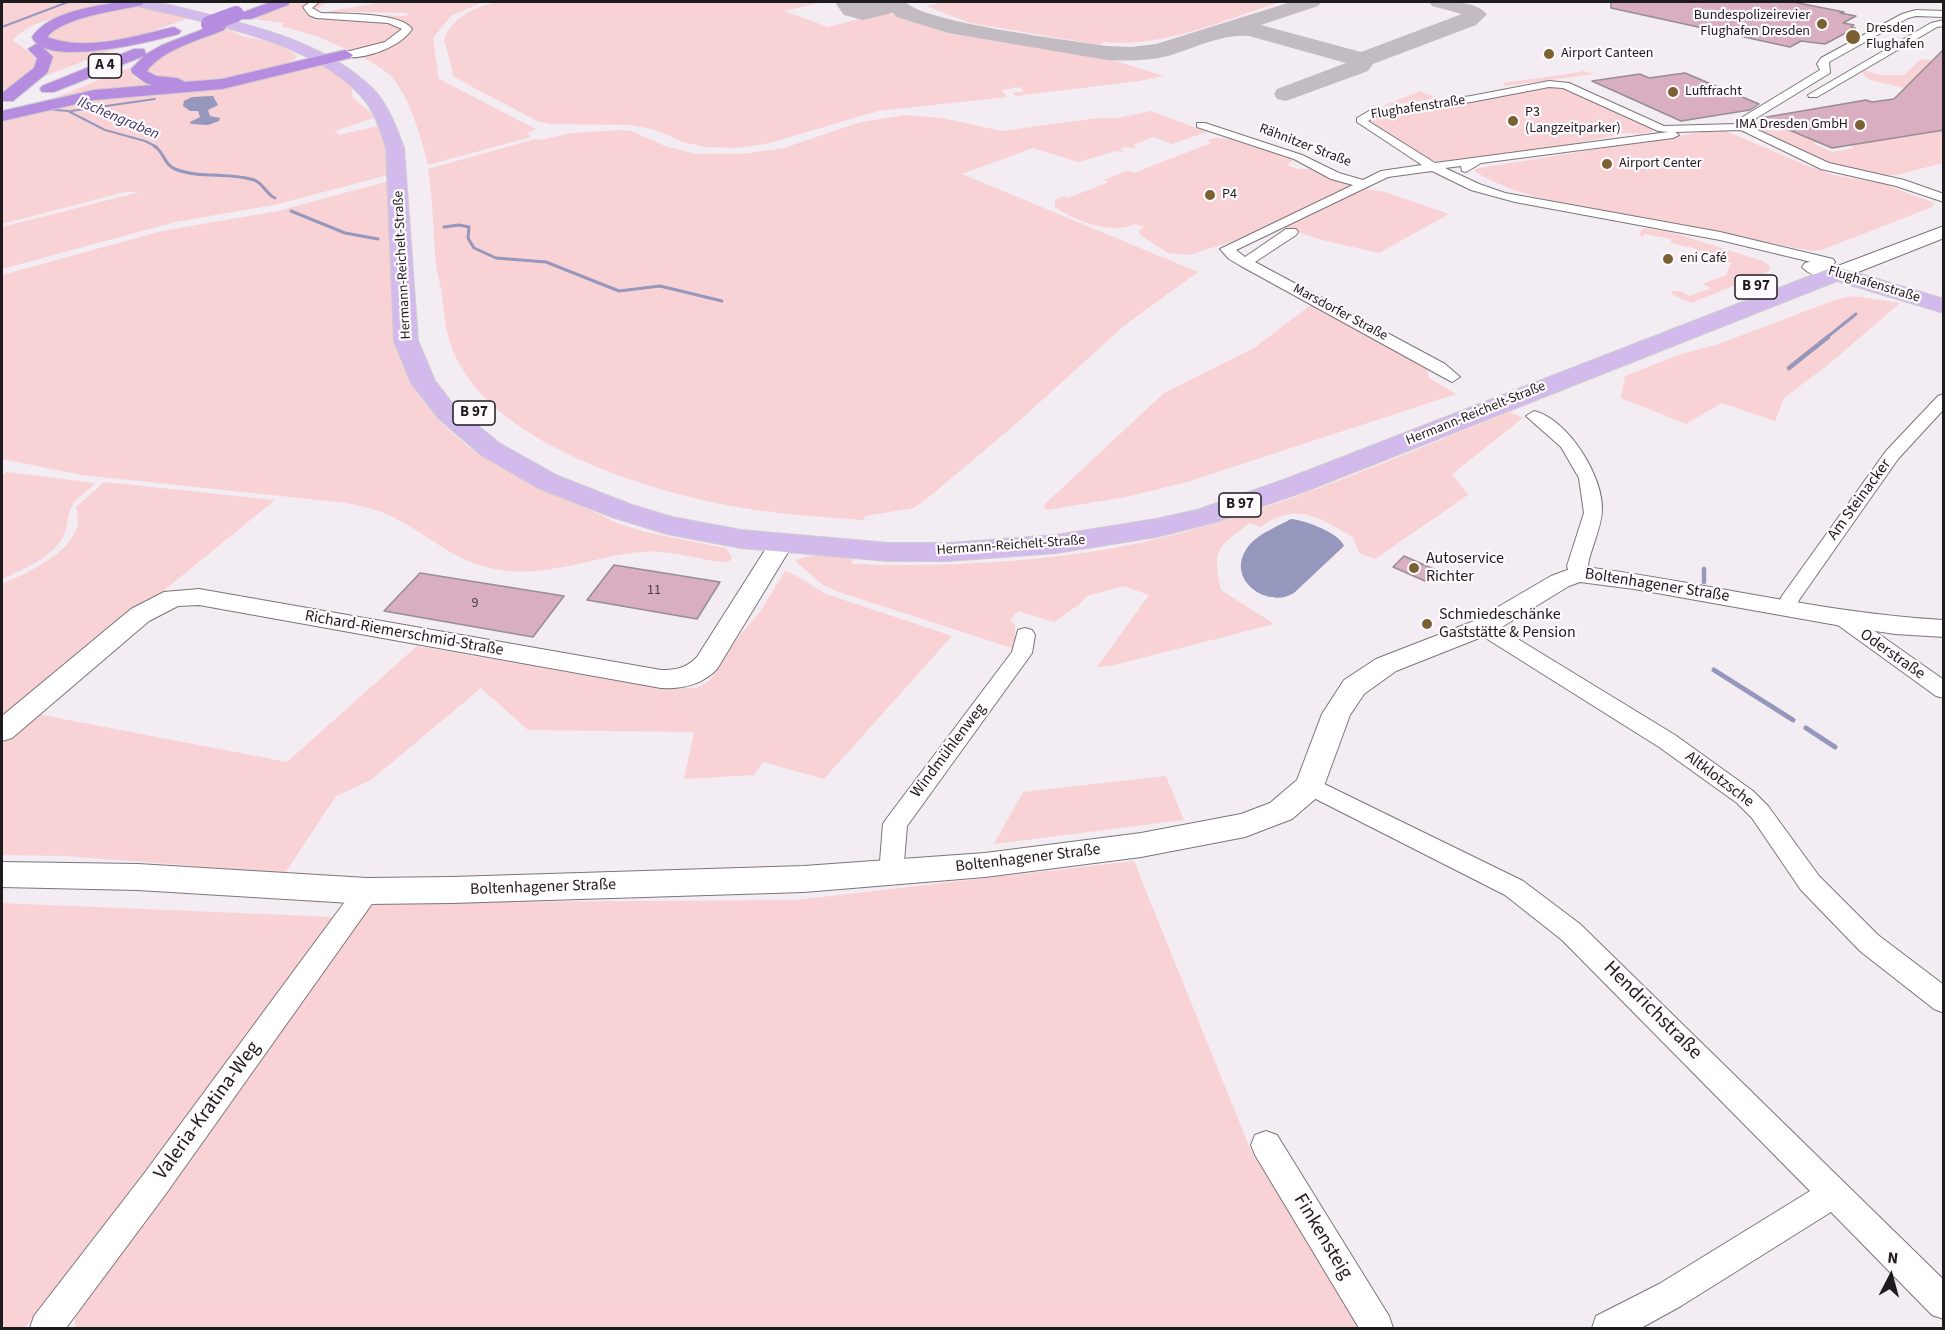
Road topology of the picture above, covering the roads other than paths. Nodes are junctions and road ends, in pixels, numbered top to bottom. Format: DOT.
graph roads {
  1 [pos="140,2"];
  2 [pos="171,2"];
  3 [pos="267,2"];
  4 [pos="283,2"];
  5 [pos="315,2"];
  6 [pos="114,4"];
  7 [pos="240,11"];
  8 [pos="1944,14"];
  9 [pos="1944,23"];
  10 [pos="209,24"];
  11 [pos="174,31"];
  12 [pos="167,48"];
  13 [pos="304,50"];
  14 [pos="332,59"];
  15 [pos="294,66"];
  16 [pos="364,66"];
  17 [pos="387,90"];
  18 [pos="1788,93"];
  19 [pos="3,101"];
  20 [pos="2,116"];
  21 [pos="1201,125"];
  22 [pos="1743,127"];
  23 [pos="1660,132"];
  24 [pos="1478,160"];
  25 [pos="1435,166"];
  26 [pos="1467,175"];
  27 [pos="1364,184"];
  28 [pos="1944,198"];
  29 [pos="1584,210"];
  30 [pos="1944,216"];
  31 [pos="1944,231"];
  32 [pos="1291,232"];
  33 [pos="1227,249"];
  34 [pos="1246,262"];
  35 [pos="1832,268"];
  36 [pos="1944,299"];
  37 [pos="1944,306"];
  38 [pos="1452,377"];
  39 [pos="1944,399"];
  40 [pos="1534,416"];
  41 [pos="787,535"];
  42 [pos="1578,574"];
  43 [pos="1786,608"];
  44 [pos="1842,618"];
  45 [pos="1483,627"];
  46 [pos="1944,629"];
  47 [pos="1025,635"];
  48 [pos="1944,691"];
  49 [pos="2,731"];
  50 [pos="1310,786"];
  51 [pos="2,874"];
  52 [pos="891,874"];
  53 [pos="367,891"];
  54 [pos="1944,1001"];
  55 [pos="1266,1145"];
  56 [pos="1833,1194"];
  57 [pos="1944,1303"];
  58 [pos="46,1329"];
  59 [pos="1377,1329"];
  60 [pos="1608,1329"];
  1 -- 6 [label="highway"];
  1 -- 13 [label="main road, B 97"];
  2 -- 14 [label="main road, B 97"];
  3 -- 7 [label="highway, A 4"];
  4 -- 7 [label="highway"];
  5 -- 14 [label="street"];
  6 -- 11 [label="highway"];
  6 -- 19 [label="highway"];
  7 -- 10 [label="highway"];
  7 -- 10 [label="highway, A 4"];
  8 -- 18 [label="street"];
  9 -- 18 [label="street"];
  10 -- 11 [label="highway, A 4"];
  10 -- 12 [label="highway"];
  10 -- 19 [label="highway, A 4"];
  11 -- 19 [label="highway, A 4"];
  12 -- 15 [label="highway"];
  12 -- 20 [label="highway"];
  13 -- 14 [label="main road, B 97"];
  13 -- 15 [label="highway"];
  14 -- 15 [label="highway"];
  14 -- 16 [label="main road, B 97"];
  14 -- 41 [label="main road, Hermann-Reichelt-Straße / B 97"];
  15 -- 20 [label="highway"];
  17 -- 41 [label="main road, Hermann-Reichelt-Straße / B 97"];
  18 -- 22 [label="street"];
  21 -- 27 [label="street, Rähnitzer Straße"];
  22 -- 23 [label="street"];
  22 -- 28 [label="street"];
  23 -- 24 [label="street"];
  23 -- 25 [label="street, Flughafenstraße"];
  24 -- 25 [label="street, Rähnitzer Straße"];
  24 -- 26 [label="street"];
  25 -- 26 [label="street, Flughafenstraße"];
  25 -- 27 [label="street, Rähnitzer Straße"];
  25 -- 29 [label="street, Flughafenstraße"];
  26 -- 29 [label="street, Flughafenstraße"];
  27 -- 33 [label="street, Rähnitzer Straße"];
  29 -- 35 [label="street, Flughafenstraße"];
  30 -- 35 [label="main road, Hermann-Reichelt-Straße"];
  31 -- 35 [label="main road, Hermann-Reichelt-Straße"];
  32 -- 34 [label="street"];
  33 -- 34 [label="street, Marsdorfer Straße"];
  34 -- 38 [label="street, Marsdorfer Straße"];
  35 -- 36 [label="main road, Flughafenstraße"];
  35 -- 37 [label="main road, Flughafenstraße"];
  35 -- 41 [label="main road, Hermann-Reichelt-Straße / B 97"];
  39 -- 43 [label="street, Am Steinacker"];
  40 -- 42 [label="street"];
  41 -- 49 [label="street, Richard-Riemerschmid-Straße"];
  42 -- 43 [label="street, Boltenhagener Straße"];
  42 -- 45 [label="street, Boltenhagener Straße"];
  43 -- 44 [label="street, Boltenhagener Straße"];
  44 -- 46 [label="street, Boltenhagener Straße"];
  44 -- 48 [label="street, Oderstraße"];
  45 -- 50 [label="street, Boltenhagener Straße"];
  45 -- 54 [label="street, Altklotzsche"];
  47 -- 52 [label="street, Windmühlenweg"];
  50 -- 52 [label="street, Boltenhagener Straße"];
  50 -- 56 [label="street, Hendrichstraße"];
  51 -- 53 [label="street, Boltenhagener Straße"];
  52 -- 53 [label="street, Boltenhagener Straße"];
  53 -- 58 [label="street, Valeria-Kratina-Weg"];
  55 -- 59 [label="street, Finkensteig"];
  56 -- 57 [label="street, Hendrichstraße"];
  56 -- 60 [label="street"];
}
